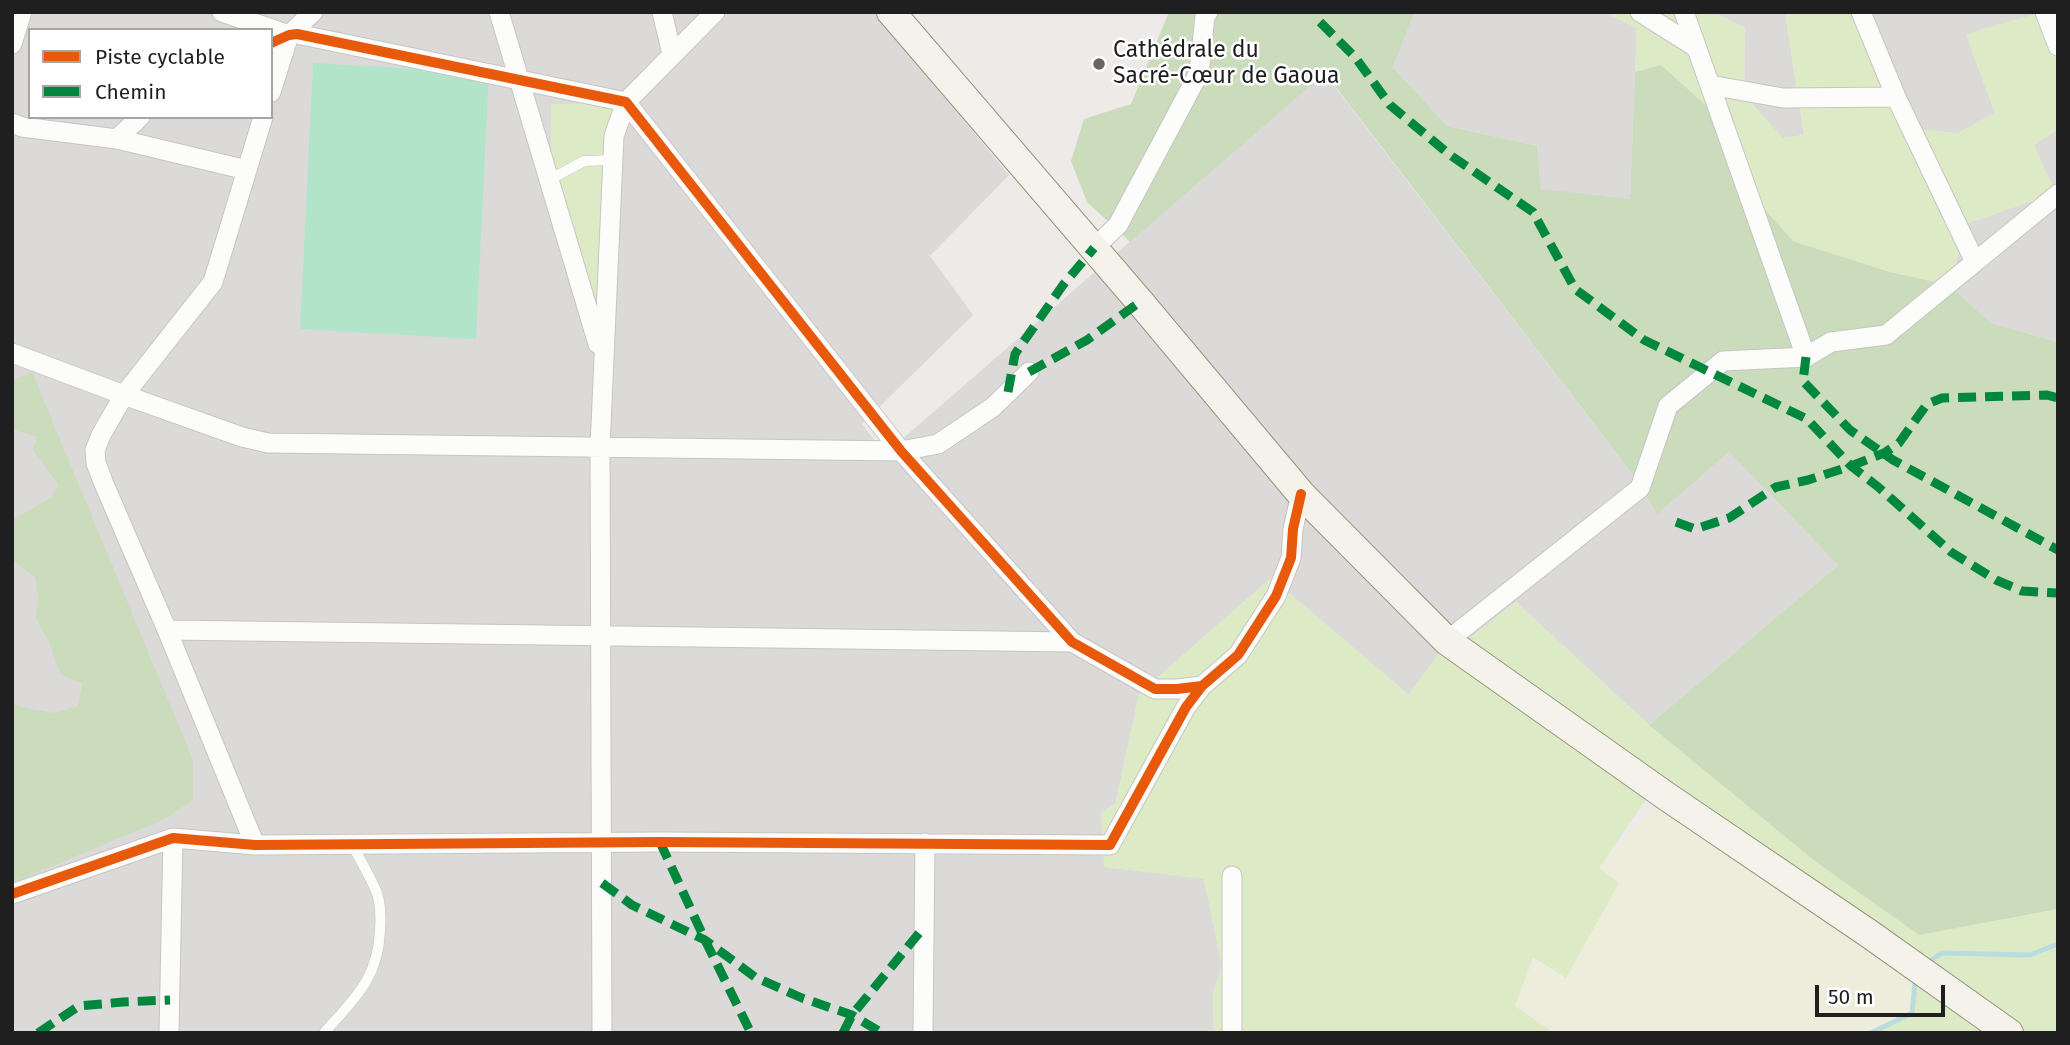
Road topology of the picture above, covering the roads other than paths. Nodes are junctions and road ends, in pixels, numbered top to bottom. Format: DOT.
graph roads {
  1 [pos="22,12"];
  2 [pos="222,12"];
  3 [pos="313,12"];
  4 [pos="499,12"];
  5 [pos="662,12"];
  6 [pos="715,12"];
  7 [pos="891,12"];
  8 [pos="1208,12"];
  9 [pos="1640,12"];
  10 [pos="1684,12"];
  11 [pos="1861,12"];
  12 [pos="2045,12"];
  13 [pos="256,28"];
  14 [pos="280,39"];
  15 [pos="12,44"];
  16 [pos="2058,46"];
  17 [pos="1697,48"];
  18 [pos="672,54"];
  19 [pos="519,78"];
  20 [pos="273,80"];
  21 [pos="1710,85"];
  22 [pos="1896,97"];
  23 [pos="626,102"];
  24 [pos="138,119"];
  25 [pos="262,119"];
  26 [pos="12,124"];
  27 [pos="117,139"];
  28 [pos="613,160"];
  29 [pos="247,170"];
  30 [pos="549,180"];
  31 [pos="2058,194"];
  32 [pos="1094,248"];
  33 [pos="1975,262"];
  34 [pos="12,353"];
  35 [pos="1806,357"];
  36 [pos="603,359"];
  37 [pos="1029,372"];
  38 [pos="124,395"];
  39 [pos="600,447"];
  40 [pos="901,451"];
  41 [pos="1301,494"];
  42 [pos="167,630"];
  43 [pos="601,636"];
  44 [pos="1447,640"];
  45 [pos="1072,642"];
  46 [pos="1202,686"];
  47 [pos="173,838"];
  48 [pos="602,842"];
  49 [pos="925,843"];
  50 [pos="351,844"];
  51 [pos="255,845"];
  52 [pos="1232,876"];
  53 [pos="12,894"];
  54 [pos="169,1033"];
  55 [pos="324,1033"];
  56 [pos="602,1033"];
  57 [pos="923,1033"];
  58 [pos="1232,1033"];
  59 [pos="2009,1033"];
  1 -- 15 [label="street"];
  2 -- 13 [label="street"];
  3 -- 14 [label="street"];
  4 -- 19 [label="street"];
  5 -- 18 [label="street"];
  6 -- 18 [label="street"];
  7 -- 32 [label="main road"];
  8 -- 32 [label="street"];
  9 -- 17 [label="street"];
  10 -- 17 [label="street"];
  11 -- 22 [label="street"];
  12 -- 16 [label="street"];
  14 -- 19 [label="street"];
  14 -- 20 [label="street"];
  17 -- 21 [label="street"];
  18 -- 23 [label="street"];
  19 -- 23 [label="street"];
  19 -- 30 [label="street"];
  21 -- 22 [label="street"];
  21 -- 35 [label="street"];
  22 -- 33 [label="street"];
  23 -- 28 [label="street"];
  23 -- 40 [label="street"];
  24 -- 27 [label="street"];
  25 -- 29 [label="street"];
  26 -- 27 [label="street"];
  27 -- 29 [label="street"];
  28 -- 30 [label="lane"];
  28 -- 36 [label="street"];
  29 -- 38 [label="street"];
  30 -- 36 [label="street"];
  31 -- 33 [label="street"];
  32 -- 41 [label="main road"];
  33 -- 35 [label="street"];
  34 -- 38 [label="street"];
  35 -- 44 [label="street"];
  36 -- 39 [label="street"];
  37 -- 40 [label="street"];
  38 -- 39 [label="street"];
  38 -- 42 [label="street"];
  39 -- 40 [label="street"];
  39 -- 43 [label="street"];
  40 -- 45 [label="street"];
  41 -- 44 [label="main road"];
  41 -- 46 [label="street"];
  42 -- 43 [label="street"];
  42 -- 51 [label="street"];
  43 -- 45 [label="street"];
  43 -- 48 [label="street"];
  44 -- 59 [label="main road"];
  45 -- 46 [label="street"];
  46 -- 49 [label="street"];
  47 -- 51 [label="street"];
  47 -- 53 [label="street"];
  47 -- 54 [label="street"];
  48 -- 49 [label="street"];
  48 -- 50 [label="street"];
  48 -- 56 [label="street"];
  49 -- 57 [label="street"];
  50 -- 51 [label="street"];
  50 -- 55 [label="lane"];
  52 -- 58 [label="street"];
}
